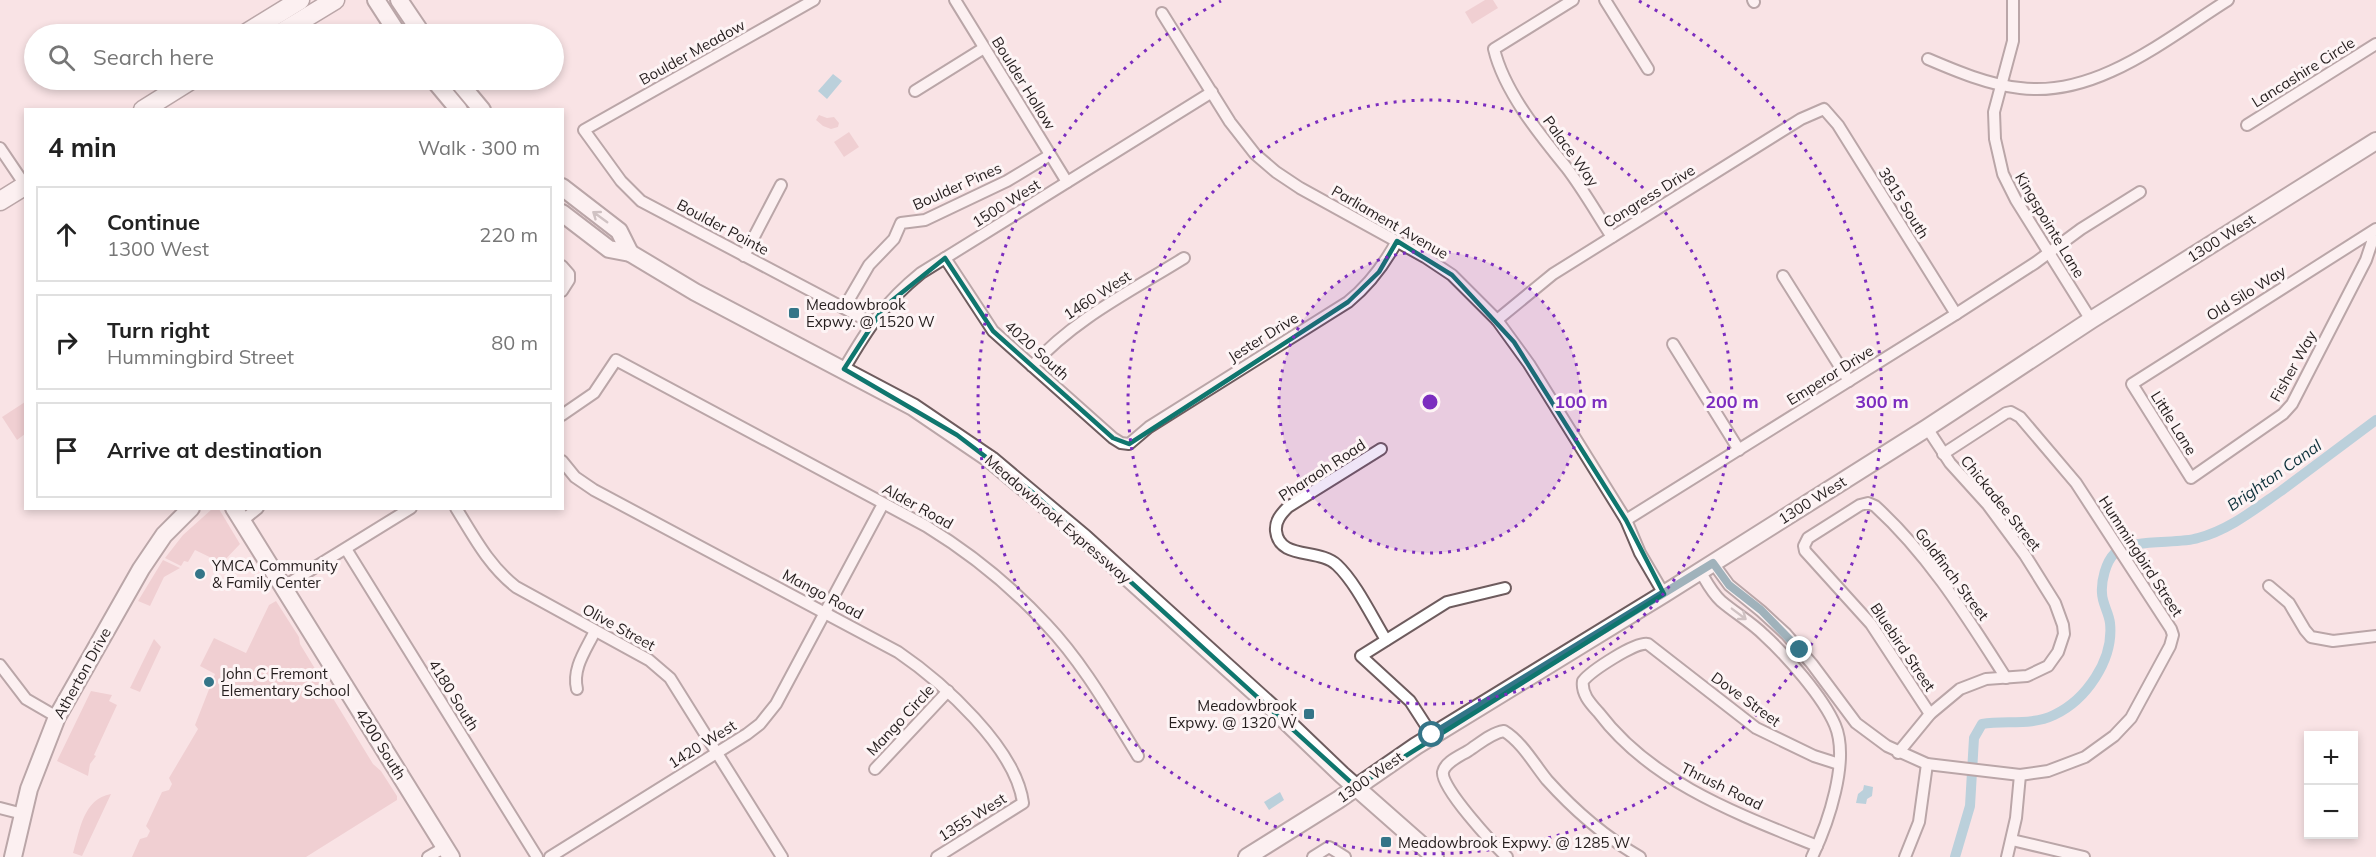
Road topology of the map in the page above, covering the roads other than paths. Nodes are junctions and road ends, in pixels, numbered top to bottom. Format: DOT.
graph roads {
  1 [pos="300,0"];
  2 [pos="335,0"];
  3 [pos="376,0"];
  4 [pos="399,0"];
  5 [pos="814,0"];
  6 [pos="955,0"];
  7 [pos="1573,0"];
  8 [pos="1605,0"];
  9 [pos="2013,0"];
  10 [pos="2228,0"];
  11 [pos="1162,13"];
  12 [pos="261,24"];
  13 [pos="295,24"];
  14 [pos="392,24"];
  15 [pos="415,24"];
  16 [pos="2376,44"];
  17 [pos="984,48"];
  18 [pos="1928,59"];
  19 [pos="1648,69"];
  20 [pos="2001,84"];
  21 [pos="175,90"];
  22 [pos="442,90"];
  23 [pos="465,90"];
  24 [pos="915,91"];
  25 [pos="1212,92"];
  26 [pos="146,108"];
  27 [pos="457,108"];
  28 [pos="480,108"];
  29 [pos="1824,110"];
  30 [pos="2247,125"];
  31 [pos="584,130"];
  32 [pos="2376,141"];
  33 [pos="0,148"];
  34 [pos="1050,155"];
  35 [pos="1067,182"];
  36 [pos="24,184"];
  37 [pos="781,185"];
  38 [pos="24,187"];
  39 [pos="565,190"];
  40 [pos="2140,192"];
  41 [pos="0,201"];
  42 [pos="564,215"];
  43 [pos="2376,230"];
  44 [pos="1612,237"];
  45 [pos="1397,241"];
  46 [pos="630,252"];
  47 [pos="2048,253"];
  48 [pos="744,256"];
  49 [pos="945,258"];
  50 [pos="1184,258"];
  51 [pos="564,268"];
  52 [pos="1783,276"];
  53 [pos="564,288"];
  54 [pos="844,308"];
  55 [pos="1956,314"];
  56 [pos="1497,320"];
  57 [pos="2091,320"];
  58 [pos="872,323"];
  59 [pos="1673,344"];
  60 [pos="1032,366"];
  61 [pos="844,369"];
  62 [pos="1849,381"];
  63 [pos="2132,384"];
  64 [pos="2011,412"];
  65 [pos="564,414"];
  66 [pos="1927,429"];
  67 [pos="1130,444"];
  68 [pos="1381,449"];
  69 [pos="1739,450"];
  70 [pos="1943,454"];
  71 [pos="564,463"];
  72 [pos="2191,478"];
  73 [pos="883,504"];
  74 [pos="189,510"];
  75 [pos="252,510"];
  76 [pos="408,510"];
  77 [pos="457,510"];
  78 [pos="238,515"];
  79 [pos="1626,520"];
  80 [pos="1804,546"];
  81 [pos="346,549"];
  82 [pos="1706,567"];
  83 [pos="2269,586"];
  84 [pos="283,587"];
  85 [pos="1505,588"];
  86 [pos="1664,594"];
  87 [pos="825,612"];
  88 [pos="595,631"];
  89 [pos="2376,636"];
  90 [pos="1386,640"];
  91 [pos="0,665"];
  92 [pos="2006,678"];
  93 [pos="1583,681"];
  94 [pos="577,689"];
  95 [pos="948,691"];
  96 [pos="1930,714"];
  97 [pos="57,717"];
  98 [pos="1432,735"];
  99 [pos="717,753"];
  100 [pos="1898,753"];
  101 [pos="1138,756"];
  102 [pos="1839,764"];
  103 [pos="1927,764"];
  104 [pos="874,769"];
  105 [pos="2020,775"];
  106 [pos="1356,787"];
  107 [pos="1023,803"];
  108 [pos="0,808"];
  109 [pos="22,814"];
  110 [pos="2012,840"];
  111 [pos="1817,846"];
  112 [pos="448,852"];
  113 [pos="779,856"];
  114 [pos="14,857"];
  115 [pos="428,857"];
  116 [pos="537,857"];
  117 [pos="550,857"];
  118 [pos="937,857"];
  119 [pos="1247,857"];
  120 [pos="1313,857"];
  121 [pos="1345,857"];
  122 [pos="1435,857"];
  123 [pos="1507,857"];
  124 [pos="1640,857"];
  125 [pos="1812,857"];
  126 [pos="1905,857"];
  127 [pos="2007,857"];
  128 [pos="2084,857"];
  1 -- 12 [label="main road"];
  2 -- 13 [label="main road"];
  3 -- 14 [label="street"];
  4 -- 15 [label="street"];
  5 -- 31 [label="street, Boulder Meadow"];
  6 -- 17 [label="street, Boulder Hollow"];
  7 -- 44 [label="street, Palace Way"];
  8 -- 19 [label="street"];
  9 -- 20 [label="street, Kingspointe Lane"];
  10 -- 20 [label="street"];
  11 -- 25 [label="street, Parliament Avenue"];
  16 -- 30 [label="street, Lancashire Circle"];
  17 -- 24 [label="street"];
  17 -- 34 [label="street, Boulder Hollow"];
  18 -- 20 [label="street"];
  20 -- 47 [label="street, Kingspointe Lane"];
  21 -- 26 [label="main road"];
  22 -- 27 [label="street"];
  23 -- 28 [label="street"];
  25 -- 35 [label="street, 1500 West"];
  25 -- 45 [label="street, Parliament Avenue"];
  29 -- 44 [label="street, Congress Drive"];
  29 -- 55 [label="street, 3815 South"];
  31 -- 48 [label="street, Boulder Pointe"];
  32 -- 57 [label="street, 1300 West"];
  33 -- 36 [label="street"];
  34 -- 35 [label="street, Boulder Hollow"];
  34 -- 54 [label="street, Boulder Pines"];
  35 -- 49 [label="street, 1500 West"];
  37 -- 48 [label="street"];
  38 -- 41 [label="main road"];
  46 -- 39 [label="street, Meadowbrook Expressway, one-way"];
  40 -- 47 [label="street, Emperor Drive"];
  42 -- 46 [label="street, Meadowbrook Expressway"];
  43 -- 63 [label="street, Old Silo Way"];
  43 -- 72 [label="street, Fisher Way"];
  44 -- 56 [label="street, Congress Drive"];
  45 -- 56 [label="street, Parliament Avenue"];
  45 -- 67 [label="street, Jester Drive"];
  46 -- 61 [label="street, Meadowbrook Expressway"];
  47 -- 55 [label="street, Emperor Drive"];
  47 -- 57 [label="street, Kingspointe Lane"];
  48 -- 54 [label="street, Boulder Pointe"];
  49 -- 58 [label="street, 1500 West"];
  49 -- 60 [label="street, 4020 South"];
  50 -- 60 [label="street, 1460 West"];
  51 -- 53 [label="street"];
  52 -- 62 [label="street"];
  54 -- 58 [label="street, Boulder Pointe"];
  55 -- 62 [label="street, Emperor Drive"];
  56 -- 79 [label="street, Parliament Avenue"];
  57 -- 66 [label="street, 1300 West"];
  58 -- 61 [label="street, 1500 West"];
  59 -- 69 [label="street"];
  60 -- 67 [label="street, 4020 South"];
  61 -- 106 [label="street, Meadowbrook Expressway"];
  62 -- 69 [label="street, Emperor Drive"];
  63 -- 72 [label="street, Little Lane"];
  64 -- 70 [label="street, Chickadee Street"];
  64 -- 105 [label="street, Hummingbird Street"];
  65 -- 73 [label="street, Alder Road"];
  66 -- 70 [label="street, Chickadee Street"];
  66 -- 82 [label="street, 1300 West"];
  68 -- 90 [label="street, Pharaoh Road"];
  69 -- 79 [label="street, Emperor Drive"];
  70 -- 92 [label="street, Chickadee Street"];
  71 -- 87 [label="street, Mango Road"];
  73 -- 87 [label="street, 1420 West"];
  73 -- 101 [label="street, Alder Road"];
  74 -- 97 [label="street, Atherton Drive"];
  75 -- 78 [label="street"];
  76 -- 81 [label="street"];
  77 -- 88 [label="street, Olive Street"];
  78 -- 84 [label="street, 4200 South"];
  79 -- 86 [label="street, Parliament Avenue"];
  80 -- 92 [label="street, Goldfinch Street"];
  80 -- 96 [label="street, Bluebird Street"];
  81 -- 84 [label="street"];
  81 -- 116 [label="street, 4180 South"];
  82 -- 86 [label="street, 1300 West"];
  82 -- 100 [label="street, Hummingbird Street"];
  82 -- 102 [label="street, one-way"];
  83 -- 89 [label="street"];
  84 -- 112 [label="street, 4200 South"];
  85 -- 90 [label="street"];
  86 -- 98 [label="street, 1300 West"];
  87 -- 95 [label="street, Mango Road"];
  87 -- 99 [label="street, 1420 West"];
  88 -- 94 [label="street"];
  88 -- 99 [label="street, Olive Street"];
  90 -- 98 [label="street"];
  91 -- 97 [label="street"];
  92 -- 96 [label="street, Chickadee Street"];
  93 -- 102 [label="street, Dove Street"];
  93 -- 111 [label="street, Thrush Road"];
  95 -- 104 [label="street, Mango Circle"];
  95 -- 107 [label="street, Mango Road"];
  96 -- 100 [label="street, Chickadee Street"];
  97 -- 109 [label="street, Atherton Drive"];
  98 -- 106 [label="street, 1300 West"];
  99 -- 113 [label="street, Olive Street"];
  99 -- 117 [label="street, 1420 West"];
  100 -- 103 [label="street, Hummingbird Street"];
  102 -- 111 [label="street"];
  103 -- 105 [label="street, Hummingbird Street"];
  103 -- 126 [label="street"];
  105 -- 110 [label="street"];
  106 -- 119 [label="street, 1300 West"];
  106 -- 122 [label="street, Meadowbrook Expressway"];
  107 -- 118 [label="street, 1355 West"];
  108 -- 109 [label="street"];
  109 -- 114 [label="street, Atherton Drive"];
  110 -- 127 [label="street"];
  110 -- 128 [label="street"];
  111 -- 125 [label="street"];
  112 -- 115 [label="street"];
  120 -- 121 [label="street"];
  123 -- 124 [label="street"];
}
